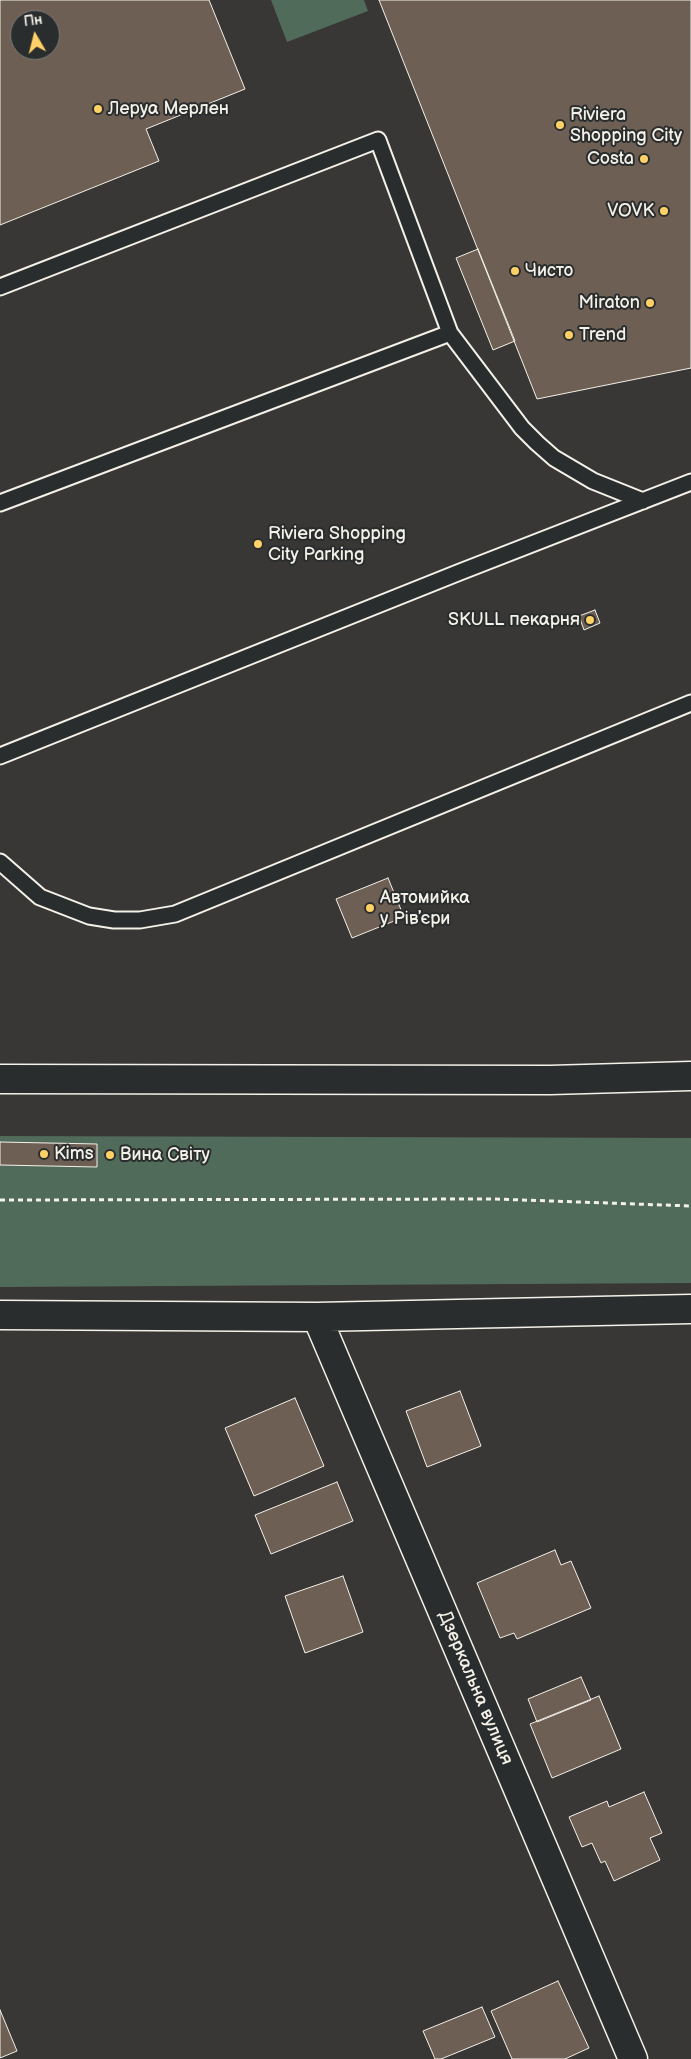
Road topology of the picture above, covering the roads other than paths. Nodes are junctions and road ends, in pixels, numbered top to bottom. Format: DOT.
graph roads {
  1 [pos="0,287"];
  2 [pos="450,333"];
  3 [pos="691,482"];
  4 [pos="643,501"];
  5 [pos="0,503"];
  6 [pos="691,703"];
  7 [pos="0,756"];
  8 [pos="0,862"];
  9 [pos="691,1076"];
  10 [pos="0,1078"];
  11 [pos="691,1309"];
  12 [pos="0,1315"];
  13 [pos="317,1317"];
  14 [pos="633,2059"];
  1 -- 2 [label="lane"];
  2 -- 4 [label="lane"];
  2 -- 5 [label="lane"];
  3 -- 4 [label="lane"];
  4 -- 7 [label="lane"];
  6 -- 8 [label="lane"];
  9 -- 10 [label="main road"];
  11 -- 13 [label="main road"];
  12 -- 13 [label="main road"];
  13 -- 14 [label="main road, Дзеркальна вулиця"];
}
